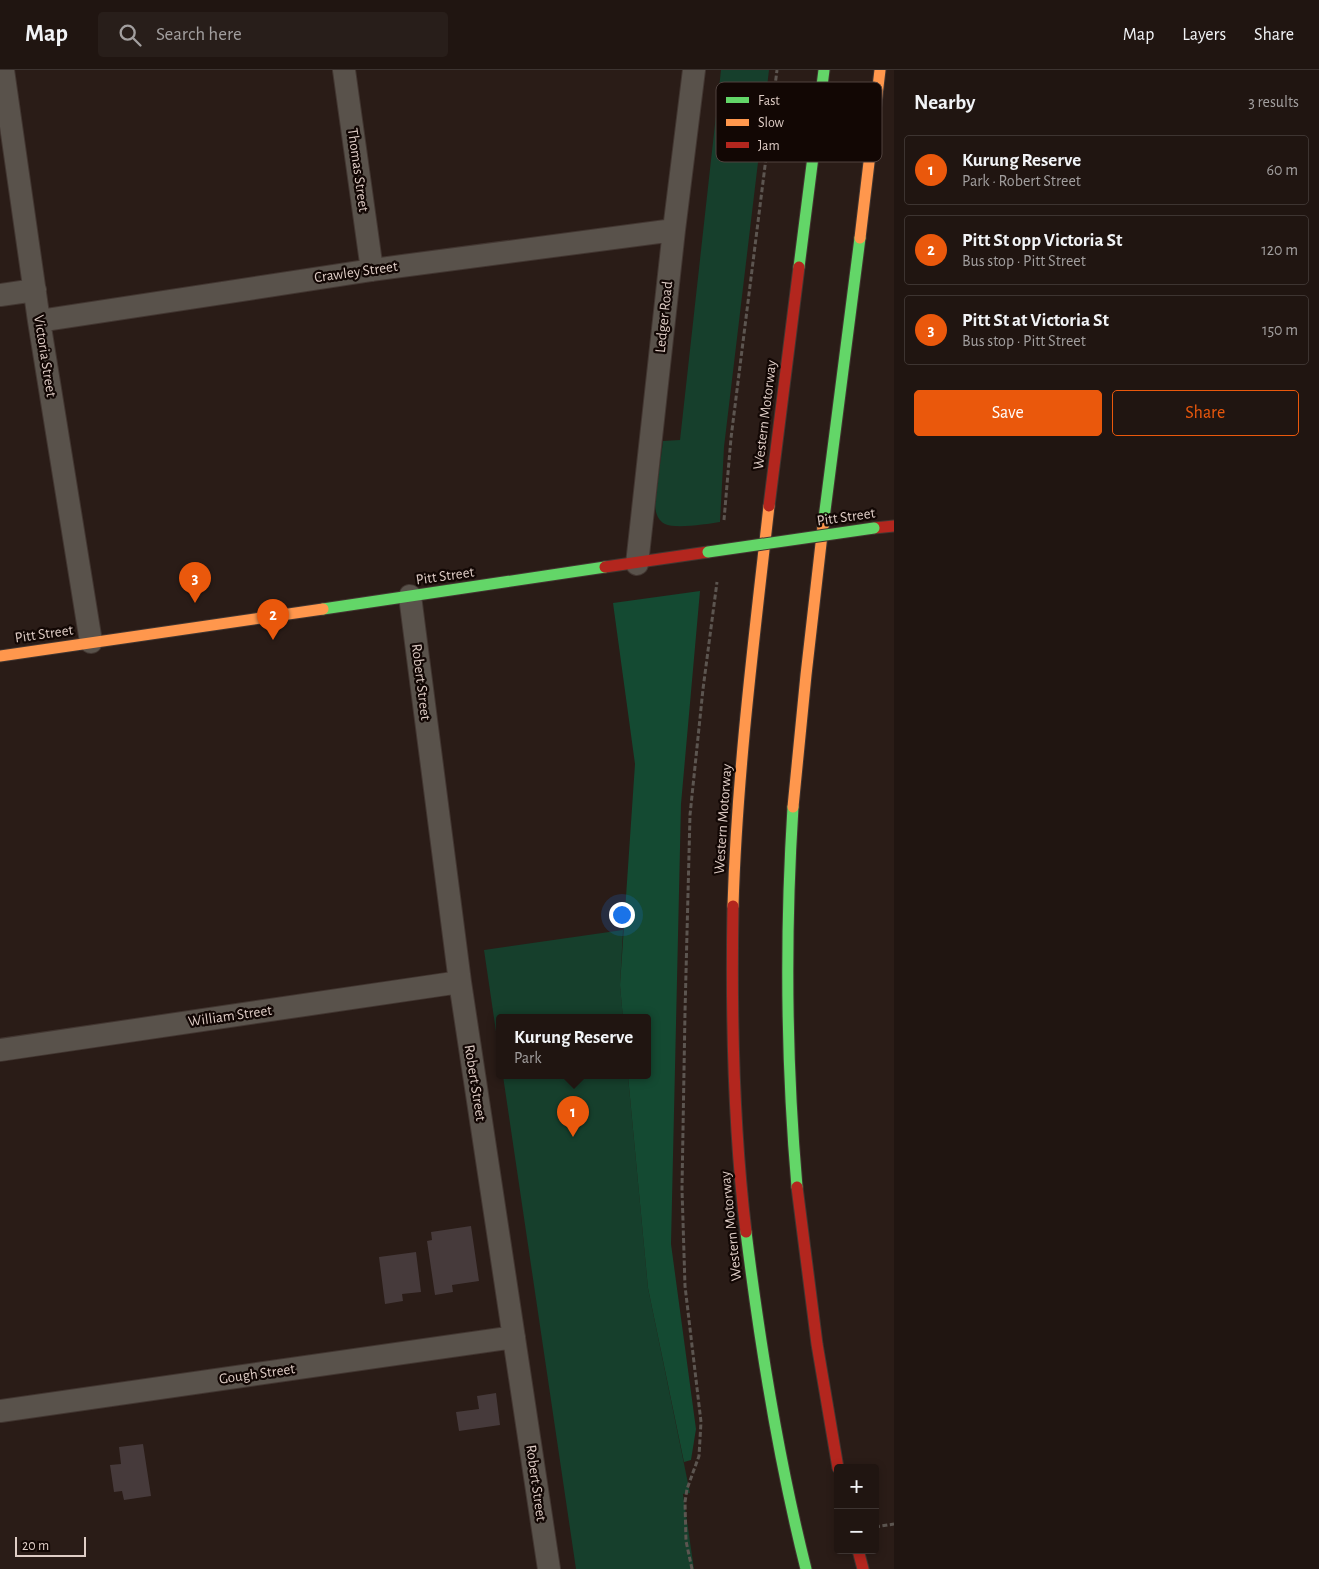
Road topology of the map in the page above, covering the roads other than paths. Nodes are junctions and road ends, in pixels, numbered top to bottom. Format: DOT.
graph roads {
  1 [pos="3,70"];
  2 [pos="344,70"];
  3 [pos="694,70"];
  4 [pos="813,162"];
  5 [pos="869,162"];
  6 [pos="674,230"];
  7 [pos="372,270"];
  8 [pos="35,290"];
  9 [pos="0,295"];
  10 [pos="38,321"];
  11 [pos="894,526"];
  12 [pos="637,564"];
  13 [pos="410,596"];
  14 [pos="91,642"];
  15 [pos="0,656"];
  16 [pos="460,982"];
  17 [pos="0,1050"];
  18 [pos="514,1338"];
  19 [pos="0,1411"];
  20 [pos="837,1464"];
  21 [pos="859,1554"];
  22 [pos="549,1569"];
  23 [pos="806,1569"];
  24 [pos="863,1569"];
  1 -- 8 [label="street, Victoria Street"];
  2 -- 7 [label="street, Thomas Street"];
  3 -- 6 [label="street, Ledger Road"];
  4 -- 23 [label="main road, Western Motorway"];
  5 -- 20 [label="main road"];
  6 -- 7 [label="street, Crawley Street"];
  6 -- 12 [label="street, Ledger Road"];
  7 -- 10 [label="street, Crawley Street"];
  8 -- 9 [label="street"];
  8 -- 10 [label="street, Victoria Street"];
  10 -- 14 [label="street, Victoria Street"];
  11 -- 12 [label="main road, Pitt Street, bridge"];
  12 -- 13 [label="main road, Pitt Street"];
  13 -- 14 [label="main road, Pitt Street"];
  13 -- 16 [label="street, Robert Street"];
  14 -- 15 [label="main road, Pitt Street"];
  16 -- 17 [label="street, William Street"];
  16 -- 18 [label="street, Robert Street"];
  18 -- 19 [label="street, Gough Street"];
  18 -- 22 [label="street, Robert Street"];
  21 -- 24 [label="main road"];
}
